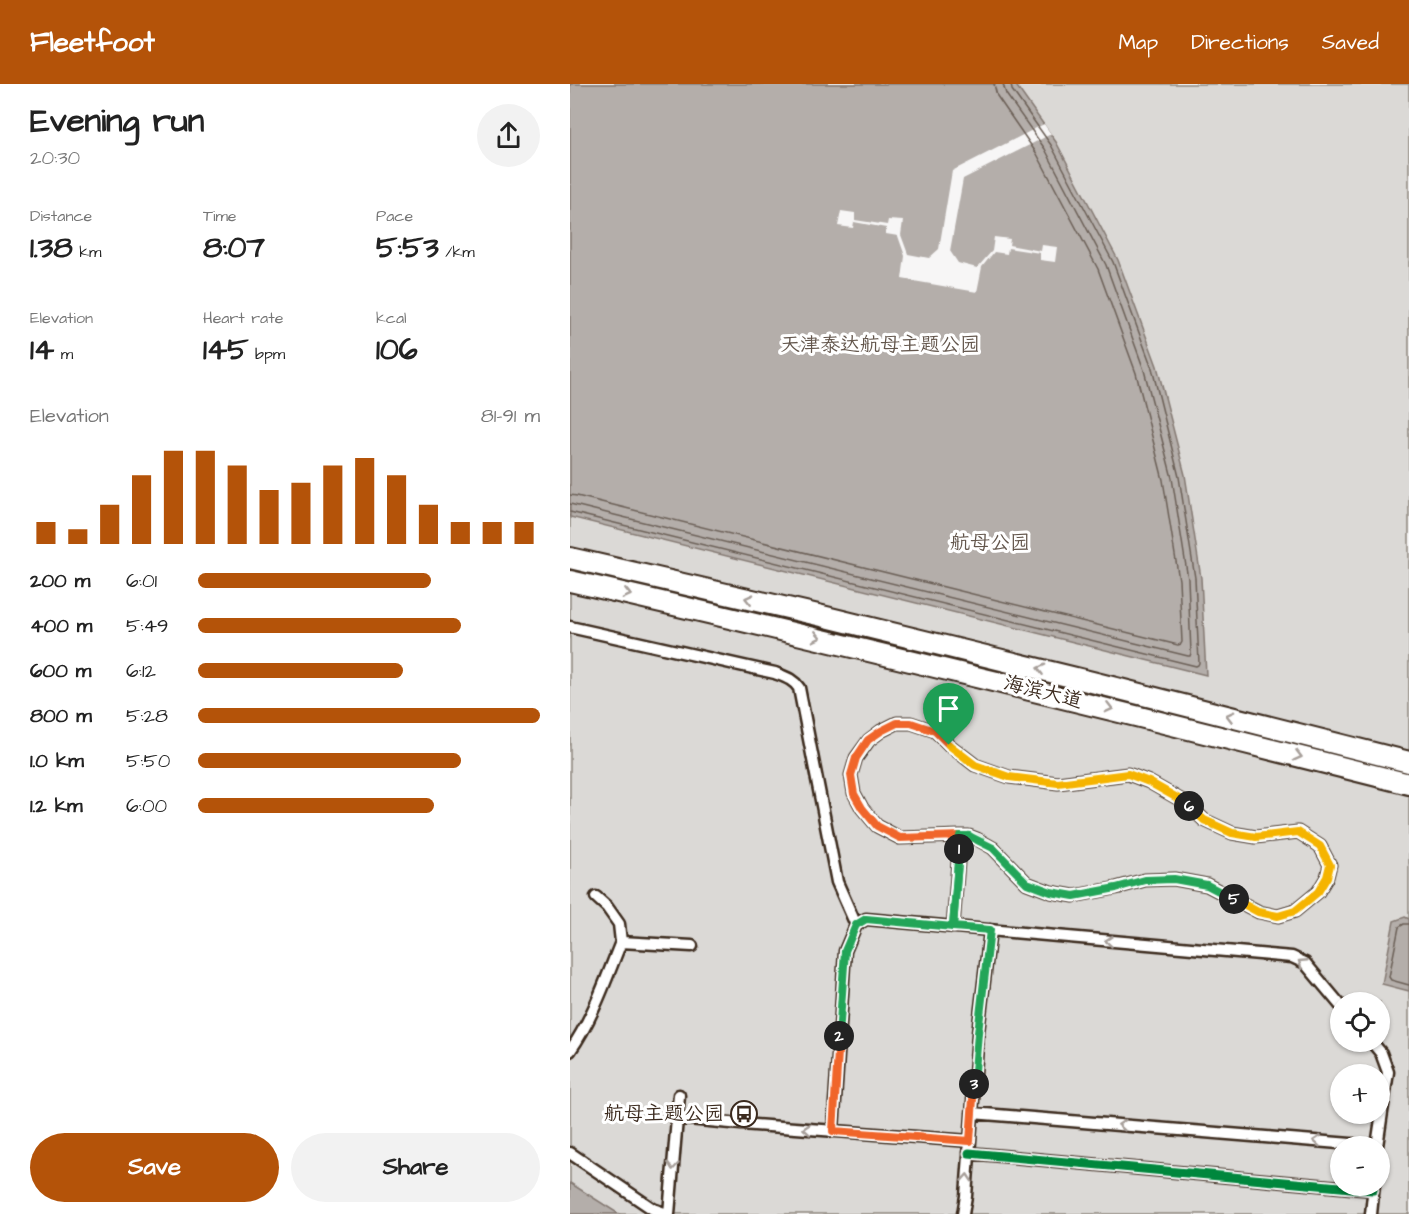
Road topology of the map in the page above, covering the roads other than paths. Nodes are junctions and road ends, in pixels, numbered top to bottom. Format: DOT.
graph roads {
  1 [pos="570,558"];
  2 [pos="570,580"];
  3 [pos="570,627"];
  4 [pos="1409,762"];
  5 [pos="1409,784"];
  6 [pos="960,836"];
  7 [pos="596,897"];
  8 [pos="856,925"];
  9 [pos="953,927"];
  10 [pos="990,930"];
  11 [pos="621,942"];
  12 [pos="692,946"];
  13 [pos="1330,993"];
  14 [pos="570,1052"];
  15 [pos="1380,1052"];
  16 [pos="679,1095"];
  17 [pos="972,1113"];
  18 [pos="678,1118"];
  19 [pos="833,1131"];
  20 [pos="1378,1136"];
  21 [pos="970,1141"];
  22 [pos="1330,1142"];
  23 [pos="969,1153"];
  24 [pos="570,1154"];
  25 [pos="1330,1183"];
  26 [pos="1373,1196"];
  27 [pos="668,1214"];
  28 [pos="963,1214"];
  29 [pos="1371,1214"];
  4 -- 1 [label="highway, 海滨大道, one-way"];
  2 -- 5 [label="highway, 海滨大道, one-way"];
  3 -- 8 [label="street"];
  6 -- 6 [label="street"];
  6 -- 9 [label="street"];
  7 -- 11 [label="street"];
  8 -- 9 [label="street"];
  8 -- 19 [label="street"];
  9 -- 10 [label="street"];
  13 -- 10 [label="street, one-way"];
  10 -- 17 [label="street"];
  11 -- 12 [label="street"];
  11 -- 14 [label="street"];
  15 -- 20 [label="street"];
  16 -- 18 [label="street"];
  17 -- 21 [label="street"];
  22 -- 17 [label="street, one-way"];
  19 -- 18 [label="street, one-way"];
  18 -- 27 [label="street, one-way"];
  19 -- 21 [label="street"];
  21 -- 23 [label="street"];
  23 -- 25 [label="street"];
  28 -- 23 [label="street, one-way"];
  24 -- 27 [label="street"];
  26 -- 29 [label="street"];
}
